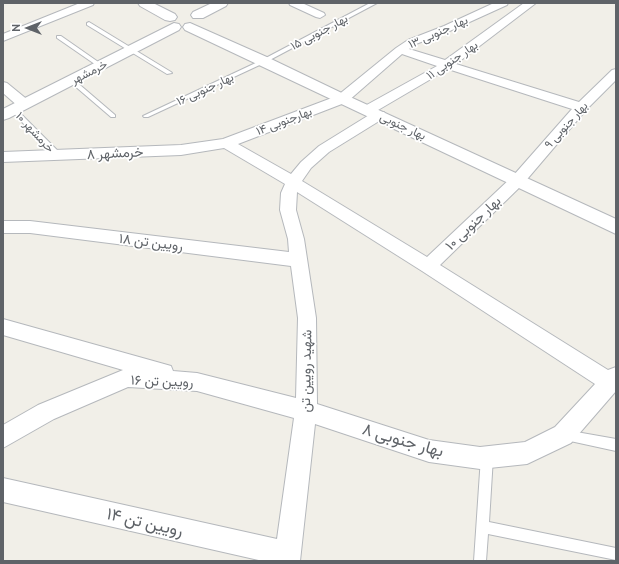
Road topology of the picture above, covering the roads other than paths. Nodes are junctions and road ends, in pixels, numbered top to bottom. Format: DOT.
graph roads {
  1 [pos="144,3"];
  2 [pos="222,3"];
  3 [pos="294,3"];
  4 [pos="374,3"];
  5 [pos="503,3"];
  6 [pos="531,3"];
  7 [pos="82,4"];
  8 [pos="521,11"];
  9 [pos="320,15"];
  10 [pos="183,19"];
  11 [pos="89,24"];
  12 [pos="58,37"];
  13 [pos="3,38"];
  14 [pos="131,50"];
  15 [pos="400,50"];
  16 [pos="264,61"];
  17 [pos="101,66"];
  18 [pos="447,66"];
  19 [pos="170,73"];
  20 [pos="616,73"];
  21 [pos="71,80"];
  22 [pos="3,86"];
  23 [pos="342,99"];
  24 [pos="581,107"];
  25 [pos="14,110"];
  26 [pos="373,112"];
  27 [pos="112,116"];
  28 [pos="146,116"];
  29 [pos="226,143"];
  30 [pos="57,155"];
  31 [pos="3,157"];
  32 [pos="518,180"];
  33 [pos="293,182"];
  34 [pos="3,227"];
  35 [pos="616,228"];
  36 [pos="299,260"];
  37 [pos="428,266"];
  38 [pos="3,327"];
  39 [pos="614,380"];
  40 [pos="197,382"];
  41 [pos="306,411"];
  42 [pos="563,435"];
  43 [pos="3,437"];
  44 [pos="616,445"];
  45 [pos="487,457"];
  46 [pos="3,490"];
  47 [pos="482,527"];
  48 [pos="616,554"];
  49 [pos="287,557"];
  50 [pos="480,561"];
  1 -- 10 [label="street, بهار جنوبی"];
  2 -- 10 [label="street, خرمشهر"];
  3 -- 9 [label="street"];
  4 -- 16 [label="lane, بهار جنوبی ۱۵"];
  5 -- 8 [label="street"];
  5 -- 15 [label="street, بهار جنوبی ۱۳"];
  6 -- 8 [label="street, بهار جنوبی ۱۱"];
  7 -- 13 [label="street"];
  8 -- 18 [label="street, بهار جنوبی ۱۱"];
  10 -- 14 [label="street, خرمشهر"];
  10 -- 16 [label="street, بهار جنوبی"];
  11 -- 14 [label="lane"];
  12 -- 17 [label="lane"];
  14 -- 17 [label="street, خرمشهر"];
  14 -- 19 [label="lane"];
  15 -- 18 [label="street"];
  15 -- 23 [label="street, بهار جنوبی ۱۳"];
  16 -- 23 [label="street, بهار جنوبی"];
  16 -- 28 [label="lane, بهار جنوبی ۱۶"];
  17 -- 21 [label="street, خرمشهر"];
  18 -- 24 [label="street"];
  18 -- 26 [label="street, بهار جنوبی ۱۱"];
  20 -- 24 [label="street, بهار جنوبی ۹"];
  21 -- 25 [label="street, خرمشهر"];
  21 -- 27 [label="lane"];
  22 -- 25 [label="street"];
  23 -- 26 [label="street, بهار جنوبی"];
  23 -- 29 [label="street, بهارجنوبی ۱۴"];
  24 -- 32 [label="street, بهار جنوبی ۹"];
  25 -- 30 [label="lane, خرمشهر ۱۰"];
  26 -- 32 [label="street, بهار جنوبی"];
  26 -- 33 [label="street, بهار جنوبی ۱۱"];
  29 -- 30 [label="street, خرمشهر ۸"];
  29 -- 33 [label="street"];
  30 -- 31 [label="street, خرمشهر ۸"];
  32 -- 35 [label="street, بهار جنوبی"];
  32 -- 37 [label="street, بهار جنوبی ۱۰"];
  33 -- 36 [label="street, شهید رویین تن"];
  33 -- 37 [label="street"];
  34 -- 36 [label="street, رویین تن ۱۸"];
  36 -- 41 [label="street, شهید رویین تن"];
  37 -- 39 [label="street"];
  38 -- 40 [label="street"];
  39 -- 42 [label="street, بهار جنوبی ۸"];
  40 -- 41 [label="street, رویین تن ۱۶"];
  40 -- 43 [label="street, رویین تن ۱۶"];
  41 -- 45 [label="street, بهار جنوبی ۸"];
  41 -- 49 [label="street, شهید رویین تن"];
  42 -- 44 [label="lane"];
  42 -- 45 [label="street, بهار جنوبی ۸"];
  45 -- 47 [label="lane"];
  46 -- 49 [label="street, رویین تن ۱۴"];
  47 -- 48 [label="lane"];
  47 -- 50 [label="lane"];
}
